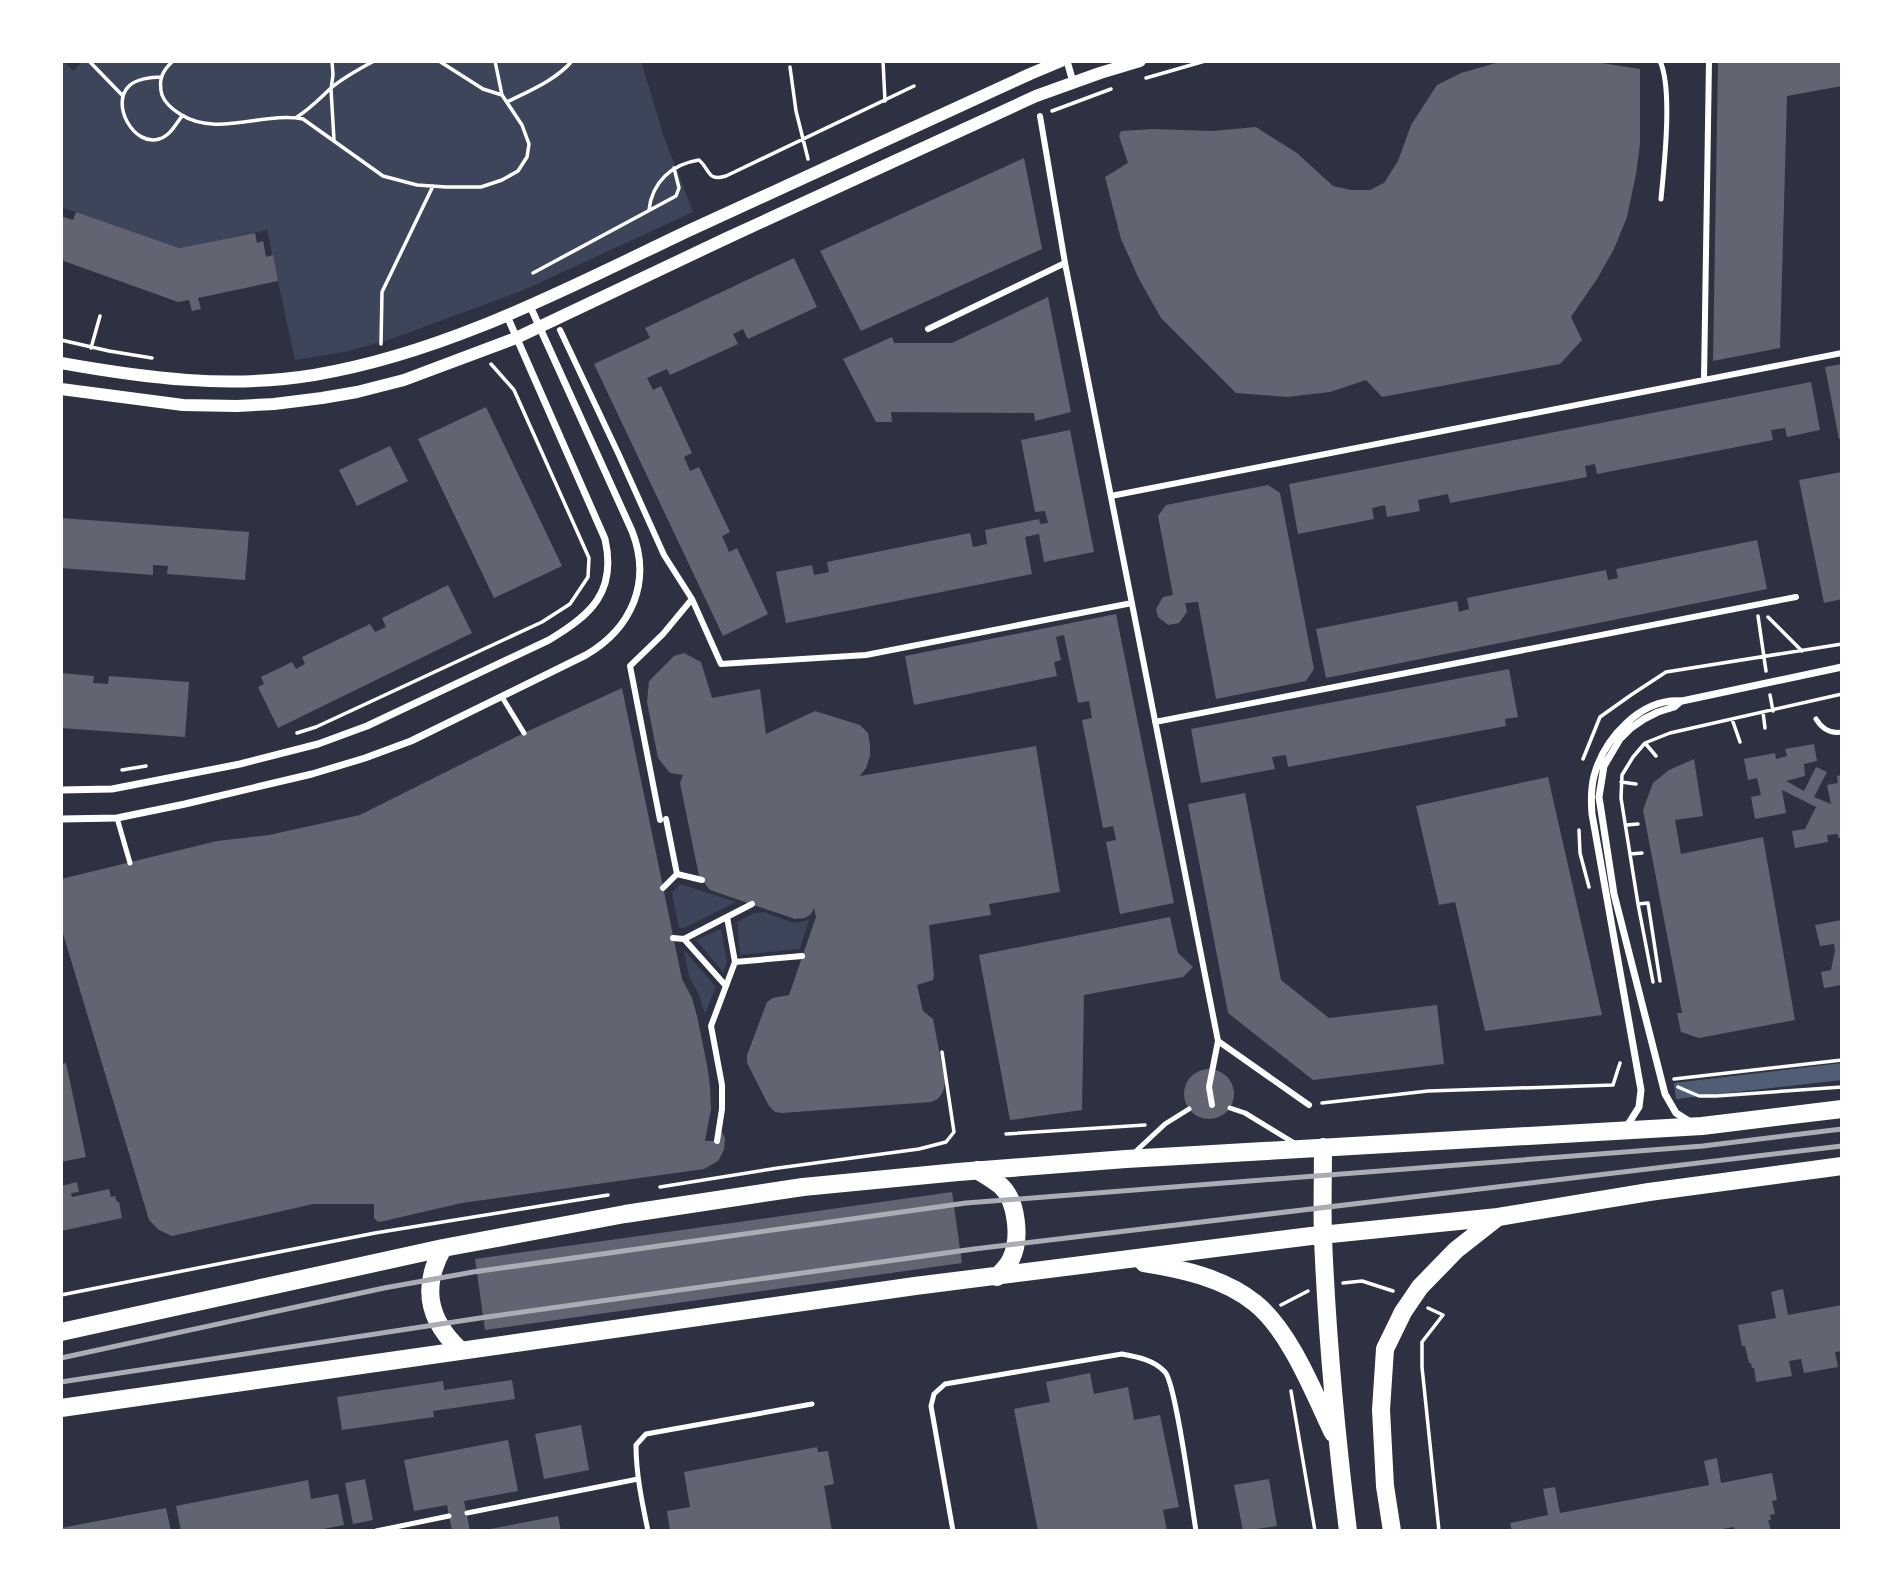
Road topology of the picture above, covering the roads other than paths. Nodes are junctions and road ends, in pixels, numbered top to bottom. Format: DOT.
graph roads {
  1 [pos="1061,61"];
  2 [pos="1068,61"];
  3 [pos="1140,61"];
  4 [pos="1660,61"];
  5 [pos="1709,61"];
  6 [pos="1099,67"];
  7 [pos="1073,82"];
  8 [pos="1040,116"];
  9 [pos="1661,199"];
  10 [pos="1065,263"];
  11 [pos="530,306"];
  12 [pos="507,316"];
  13 [pos="540,327"];
  14 [pos="928,329"];
  15 [pos="560,330"];
  16 [pos="516,338"];
  17 [pos="1842,353"];
  18 [pos="61,363"];
  19 [pos="1704,380"];
  20 [pos="61,389"];
  21 [pos="1111,496"];
  22 [pos="1796,597"];
  23 [pos="692,599"];
  24 [pos="1132,603"];
  25 [pos="1842,667"];
  26 [pos="502,697"];
  27 [pos="1682,701"];
  28 [pos="1816,719"];
  29 [pos="1155,722"];
  30 [pos="1842,732"];
  31 [pos="524,733"];
  32 [pos="61,790"];
  33 [pos="117,818"];
  34 [pos="61,819"];
  35 [pos="130,863"];
  36 [pos="677,874"];
  37 [pos="702,880"];
  38 [pos="663,888"];
  39 [pos="752,904"];
  40 [pos="727,917"];
  41 [pos="673,938"];
  42 [pos="684,939"];
  43 [pos="802,956"];
  44 [pos="734,962"];
  45 [pos="726,986"];
  46 [pos="1218,1041"];
  47 [pos="1212,1105"];
  48 [pos="1309,1105"];
  49 [pos="1230,1108"];
  50 [pos="1842,1109"];
  51 [pos="1189,1110"];
  52 [pos="1702,1126"];
  53 [pos="1623,1130"];
  54 [pos="717,1142"];
  55 [pos="1314,1148"];
  56 [pos="1126,1159"];
  57 [pos="1842,1166"];
  58 [pos="977,1170"];
  59 [pos="1499,1217"];
  60 [pos="1323,1236"];
  61 [pos="443,1248"];
  62 [pos="1121,1260"];
  63 [pos="997,1277"];
  64 [pos="61,1332"];
  65 [pos="460,1350"];
  66 [pos="812,1404"];
  67 [pos="61,1408"];
  68 [pos="1337,1443"];
  69 [pos="638,1479"];
  70 [pos="467,1513"];
  71 [pos="449,1517"];
  72 [pos="376,1531"];
  73 [pos="648,1531"];
  74 [pos="953,1531"];
  75 [pos="1196,1531"];
  76 [pos="1348,1531"];
  77 [pos="1392,1531"];
  1 -- 11 [label="street"];
  2 -- 7 [label="street"];
  3 -- 6 [label="street"];
  4 -- 9 [label="lane"];
  5 -- 19 [label="street"];
  6 -- 7 [label="street"];
  7 -- 13 [label="street"];
  8 -- 10 [label="street"];
  10 -- 14 [label="street"];
  10 -- 21 [label="street"];
  11 -- 12 [label="street"];
  11 -- 13 [label="street"];
  12 -- 16 [label="street"];
  12 -- 18 [label="street"];
  13 -- 16 [label="street"];
  13 -- 26 [label="street"];
  15 -- 23 [label="street"];
  16 -- 20 [label="street"];
  16 -- 32 [label="street"];
  17 -- 19 [label="street"];
  19 -- 21 [label="street"];
  21 -- 24 [label="street"];
  22 -- 29 [label="street"];
  23 -- 24 [label="street"];
  23 -- 36 [label="street"];
  24 -- 29 [label="street"];
  25 -- 27 [label="street"];
  26 -- 31 [label="lane"];
  26 -- 33 [label="street"];
  27 -- 52 [label="street"];
  27 -- 53 [label="street"];
  28 -- 30 [label="lane"];
  29 -- 46 [label="street"];
  33 -- 34 [label="street"];
  33 -- 35 [label="lane"];
  36 -- 37 [label="street"];
  36 -- 38 [label="street"];
  39 -- 40 [label="street"];
  40 -- 42 [label="street"];
  40 -- 44 [label="street"];
  41 -- 42 [label="street"];
  42 -- 45 [label="street"];
  43 -- 44 [label="street"];
  44 -- 45 [label="street"];
  45 -- 54 [label="street"];
  46 -- 47 [label="street"];
  46 -- 48 [label="street"];
  49 -- 55 [label="lane"];
  50 -- 52 [label="main road"];
  51 -- 56 [label="lane"];
  52 -- 53 [label="main road"];
  53 -- 55 [label="main road"];
  55 -- 56 [label="main road"];
  55 -- 60 [label="main road"];
  56 -- 58 [label="main road"];
  57 -- 59 [label="main road"];
  58 -- 61 [label="main road"];
  58 -- 63 [label="main road"];
  59 -- 60 [label="main road"];
  59 -- 77 [label="main road"];
  60 -- 62 [label="main road"];
  60 -- 68 [label="main road"];
  61 -- 64 [label="main road"];
  61 -- 65 [label="main road"];
  62 -- 63 [label="main road"];
  62 -- 68 [label="main road"];
  63 -- 65 [label="main road"];
  65 -- 67 [label="main road"];
  66 -- 69 [label="lane"];
  68 -- 76 [label="main road"];
  69 -- 70 [label="lane"];
  69 -- 73 [label="lane"];
  71 -- 72 [label="lane"];
  74 -- 75 [label="lane"];
}
